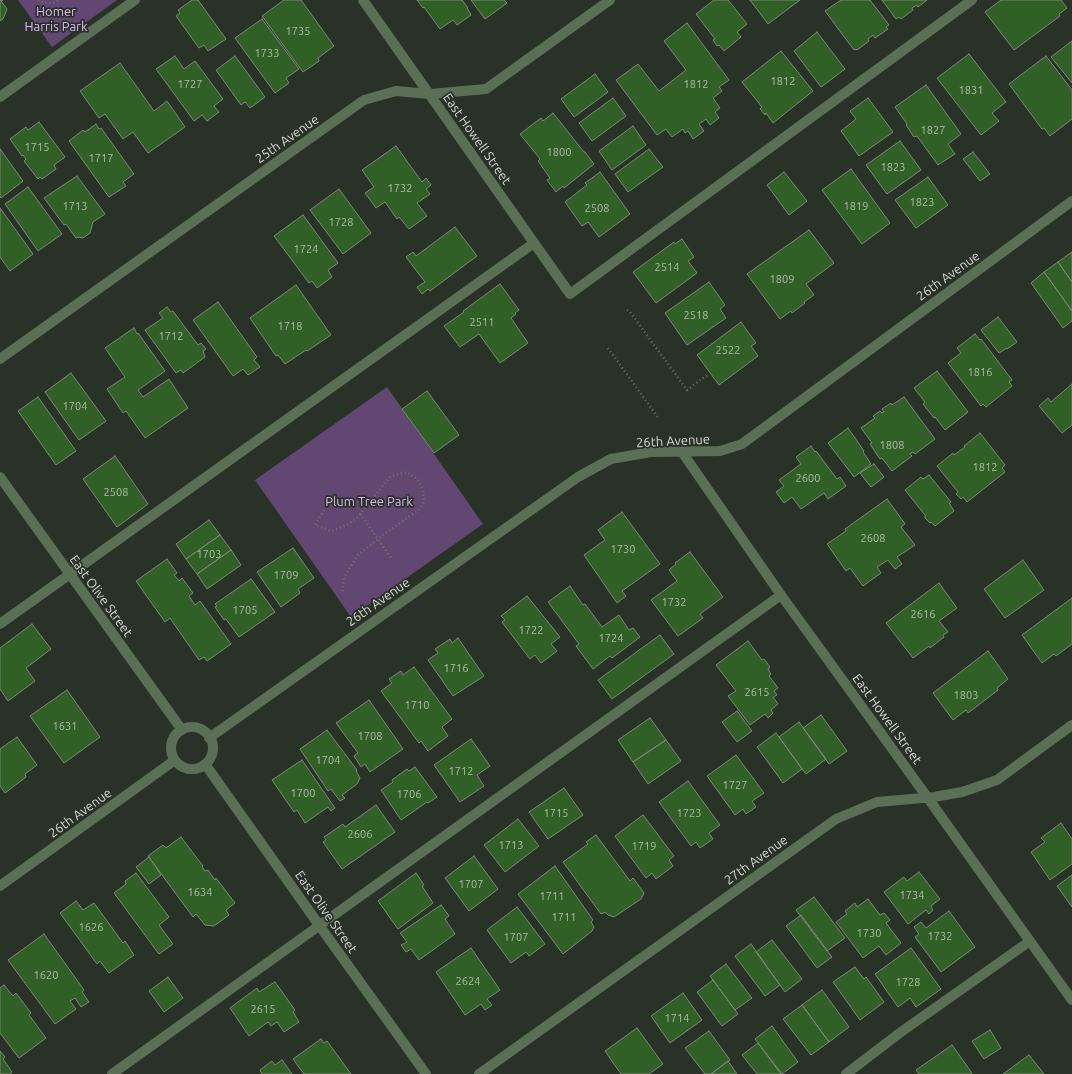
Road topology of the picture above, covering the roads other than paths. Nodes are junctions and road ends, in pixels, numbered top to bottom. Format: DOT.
graph roads {
  1 [pos="135,0"];
  2 [pos="363,0"];
  3 [pos="610,0"];
  4 [pos="972,0"];
  5 [pos="430,94"];
  6 [pos="0,97"];
  7 [pos="1072,201"];
  8 [pos="534,243"];
  9 [pos="0,359"];
  10 [pos="682,452"];
  11 [pos="0,477"];
  12 [pos="69,574"];
  13 [pos="781,595"];
  14 [pos="0,624"];
  15 [pos="1072,725"];
  16 [pos="182,730"];
  17 [pos="209,738"];
  18 [pos="175,760"];
  19 [pos="205,764"];
  20 [pos="927,797"];
  21 [pos="0,886"];
  22 [pos="319,925"];
  23 [pos="1030,941"];
  24 [pos="1072,1000"];
  25 [pos="112,1074"];
  26 [pos="426,1074"];
  27 [pos="479,1074"];
  28 [pos="846,1074"];
  1 -- 6 [label="street"];
  2 -- 5 [label="street, East Howell Street"];
  3 -- 5 [label="street, 25th Avenue"];
  4 -- 8 [label="street, East Howell Street"];
  5 -- 8 [label="street, East Howell Street"];
  5 -- 9 [label="street, 25th Avenue"];
  7 -- 10 [label="street, 26th Avenue"];
  8 -- 12 [label="street"];
  10 -- 13 [label="street, East Howell Street"];
  10 -- 17 [label="street, 26th Avenue"];
  11 -- 12 [label="street, East Olive Street"];
  12 -- 14 [label="street"];
  12 -- 16 [label="street, East Olive Street"];
  13 -- 20 [label="street, East Howell Street"];
  13 -- 22 [label="street"];
  15 -- 20 [label="street, 27th Avenue"];
  16 -- 17 [label="street"];
  16 -- 18 [label="street"];
  17 -- 19 [label="street"];
  18 -- 19 [label="street"];
  18 -- 21 [label="street, 26th Avenue"];
  19 -- 22 [label="street, East Olive Street"];
  20 -- 23 [label="street, East Howell Street"];
  20 -- 27 [label="street, 27th Avenue"];
  22 -- 25 [label="street"];
  22 -- 26 [label="street, East Olive Street"];
  23 -- 24 [label="street, East Howell Street"];
  23 -- 28 [label="street"];
}
